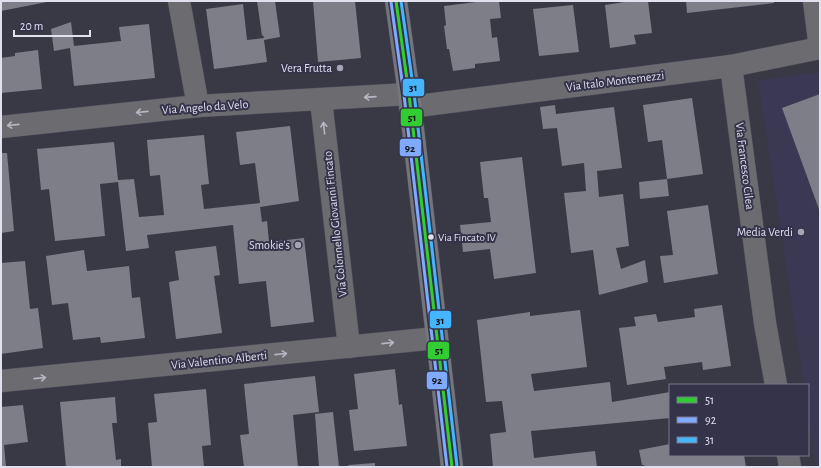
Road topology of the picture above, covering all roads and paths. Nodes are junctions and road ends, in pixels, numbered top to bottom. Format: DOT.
graph roads {
  1 [pos="179,1"];
  2 [pos="396,1"];
  3 [pos="814,1"];
  4 [pos="820,48"];
  5 [pos="731,66"];
  6 [pos="321,100"];
  7 [pos="409,101"];
  8 [pos="198,106"];
  9 [pos="1,127"];
  10 [pos="437,338"];
  11 [pos="349,348"];
  12 [pos="1,381"];
  13 [pos="776,384"];
  14 [pos="788,456"];
  15 [pos="452,467"];
  16 [pos="790,467"];
  1 -- 8 [label="street"];
  2 -- 7 [label="main road"];
  3 -- 4 [label="street"];
  4 -- 5 [label="street, Via Italo Montemezzi"];
  5 -- 7 [label="street, Via Italo Montemezzi"];
  5 -- 13 [label="street, Via Francesco Cilea"];
  7 -- 6 [label="street, Via Angelo da Velo, one-way"];
  6 -- 8 [label="street, Via Angelo da Velo"];
  11 -- 6 [label="street, Via Colonnello Giovanni Fincato, one-way"];
  7 -- 10 [label="main road"];
  8 -- 9 [label="street, Via Angelo da Velo, one-way"];
  11 -- 10 [label="street, Via Valentino Alberti, one-way"];
  10 -- 15 [label="main road"];
  12 -- 11 [label="street, Via Valentino Alberti, one-way"];
  14 -- 16 [label="street"];
}
